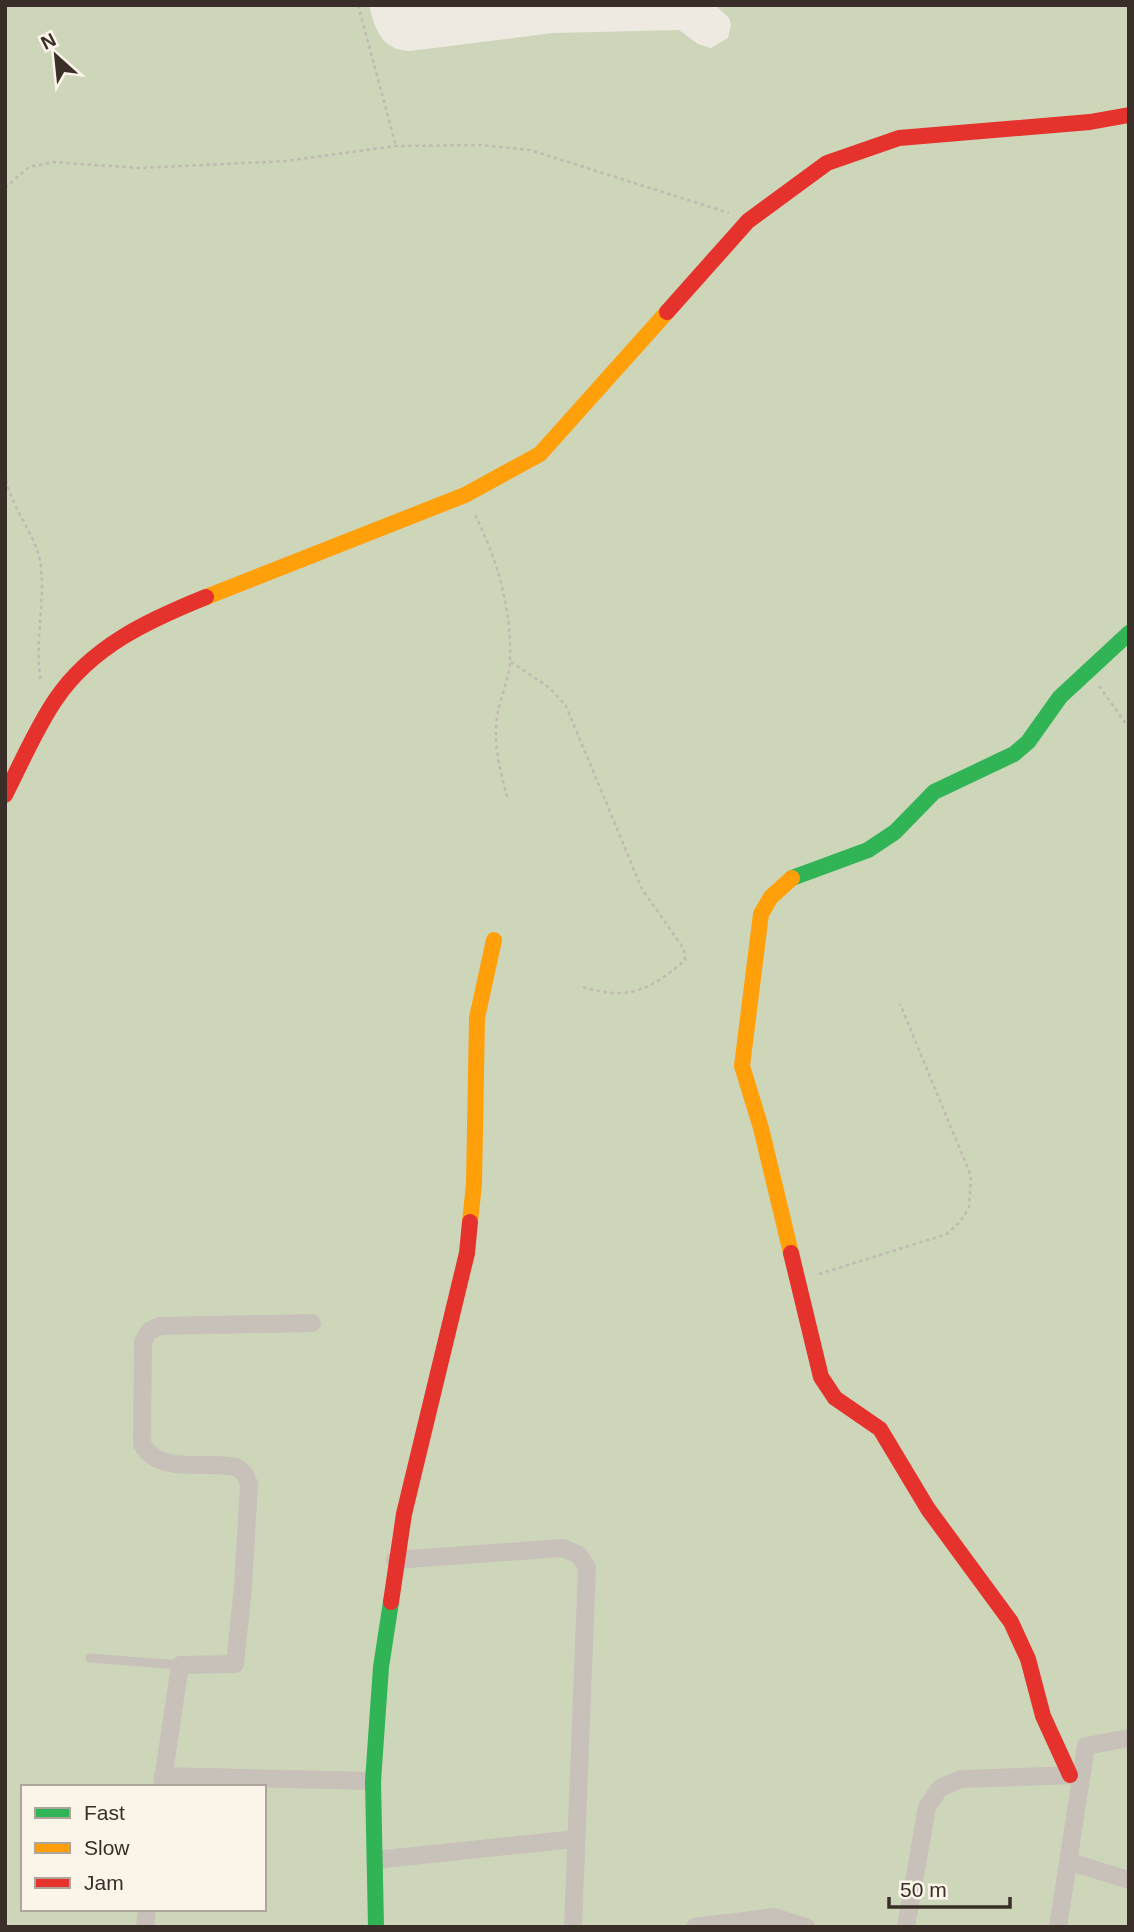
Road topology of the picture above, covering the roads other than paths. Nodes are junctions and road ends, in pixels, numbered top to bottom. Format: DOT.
graph roads {
  1 [pos="1129,115"];
  2 [pos="1129,633"];
  3 [pos="5,795"];
  4 [pos="494,940"];
  5 [pos="312,1323"];
  6 [pos="395,1560"];
  7 [pos="90,1657"];
  8 [pos="180,1665"];
  9 [pos="1129,1738"];
  10 [pos="1076,1775"];
  11 [pos="162,1781"];
  12 [pos="373,1781"];
  13 [pos="575,1839"];
  14 [pos="375,1860"];
  15 [pos="1070,1863"];
  16 [pos="1129,1880"];
  17 [pos="737,1924"];
  18 [pos="376,1927"];
  19 [pos="572,1927"];
  20 [pos="695,1927"];
  21 [pos="806,1927"];
  22 [pos="906,1927"];
  23 [pos="1058,1927"];
  1 -- 3 [label="street"];
  2 -- 10 [label="street"];
  4 -- 6 [label="street"];
  5 -- 8 [label="street"];
  6 -- 12 [label="street"];
  6 -- 13 [label="street"];
  7 -- 8 [label="lane"];
  8 -- 11 [label="street"];
  9 -- 10 [label="street"];
  10 -- 15 [label="street"];
  10 -- 22 [label="street"];
  11 -- 12 [label="street"];
  12 -- 14 [label="street"];
  13 -- 14 [label="street"];
  13 -- 19 [label="street"];
  14 -- 18 [label="street"];
  15 -- 16 [label="street"];
  15 -- 23 [label="street"];
  17 -- 20 [label="street"];
  17 -- 21 [label="street"];
}
